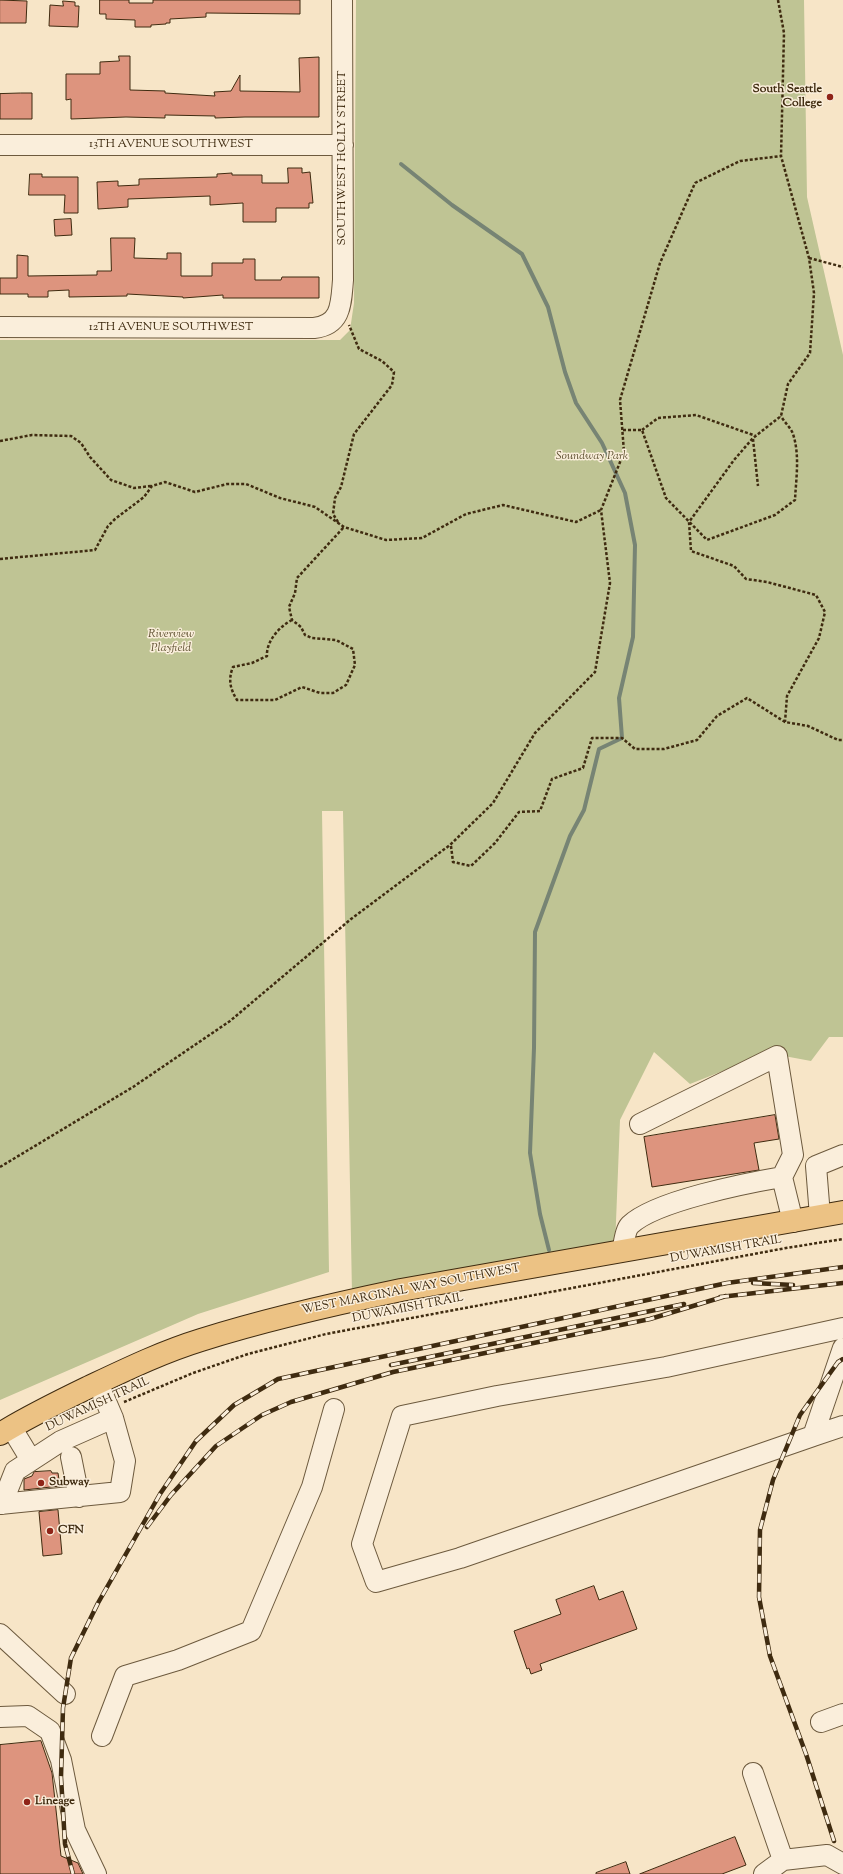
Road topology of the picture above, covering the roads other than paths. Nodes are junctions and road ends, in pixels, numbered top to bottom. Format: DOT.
graph roads {
  1 [pos="342,0"];
  2 [pos="343,144"];
  3 [pos="0,145"];
  4 [pos="337,315"];
  5 [pos="0,327"];
  6 [pos="640,1124"];
  7 [pos="843,1155"];
  8 [pos="782,1177"];
  9 [pos="843,1212"];
  10 [pos="820,1216"];
  11 [pos="793,1222"];
  12 [pos="622,1251"];
  13 [pos="843,1328"];
  14 [pos="843,1348"];
  15 [pos="98,1383"];
  16 [pos="334,1409"];
  17 [pos="111,1413"];
  18 [pos="843,1426"];
  19 [pos="5,1430"];
  20 [pos="813,1436"];
  21 [pos="71,1457"];
  22 [pos="32,1460"];
  23 [pos="79,1497"];
  24 [pos="1,1504"];
  25 [pos="0,1634"];
  26 [pos="65,1694"];
  27 [pos="843,1714"];
  28 [pos="0,1717"];
  29 [pos="821,1722"];
  30 [pos="102,1736"];
  31 [pos="753,1773"];
  32 [pos="783,1860"];
  33 [pos="843,1864"];
  34 [pos="96,1874"];
  35 [pos="764,1874"];
  1 -- 2 [label="street, SOUTHWEST HOLLY STREET"];
  2 -- 3 [label="street, 13TH AVENUE SOUTHWEST"];
  2 -- 4 [label="street, SOUTHWEST HOLLY STREET"];
  4 -- 5 [label="street, 12TH AVENUE SOUTHWEST"];
  6 -- 8 [label="street"];
  7 -- 10 [label="street"];
  8 -- 11 [label="street"];
  8 -- 12 [label="street"];
  9 -- 10 [label="main road, WEST MARGINAL WAY SOUTHWEST"];
  10 -- 11 [label="main road, WEST MARGINAL WAY SOUTHWEST"];
  11 -- 12 [label="main road, WEST MARGINAL WAY SOUTHWEST"];
  12 -- 15 [label="main road, WEST MARGINAL WAY SOUTHWEST"];
  13 -- 20 [label="street"];
  14 -- 20 [label="street"];
  15 -- 17 [label="street"];
  15 -- 19 [label="main road, WEST MARGINAL WAY SOUTHWEST"];
  16 -- 30 [label="street"];
  17 -- 22 [label="street"];
  17 -- 23 [label="street"];
  18 -- 20 [label="street"];
  19 -- 22 [label="street"];
  21 -- 23 [label="street"];
  22 -- 24 [label="street"];
  23 -- 24 [label="street"];
  25 -- 26 [label="street"];
  27 -- 29 [label="street"];
  28 -- 34 [label="street"];
  31 -- 32 [label="street"];
  32 -- 33 [label="street"];
  32 -- 35 [label="street"];
}
